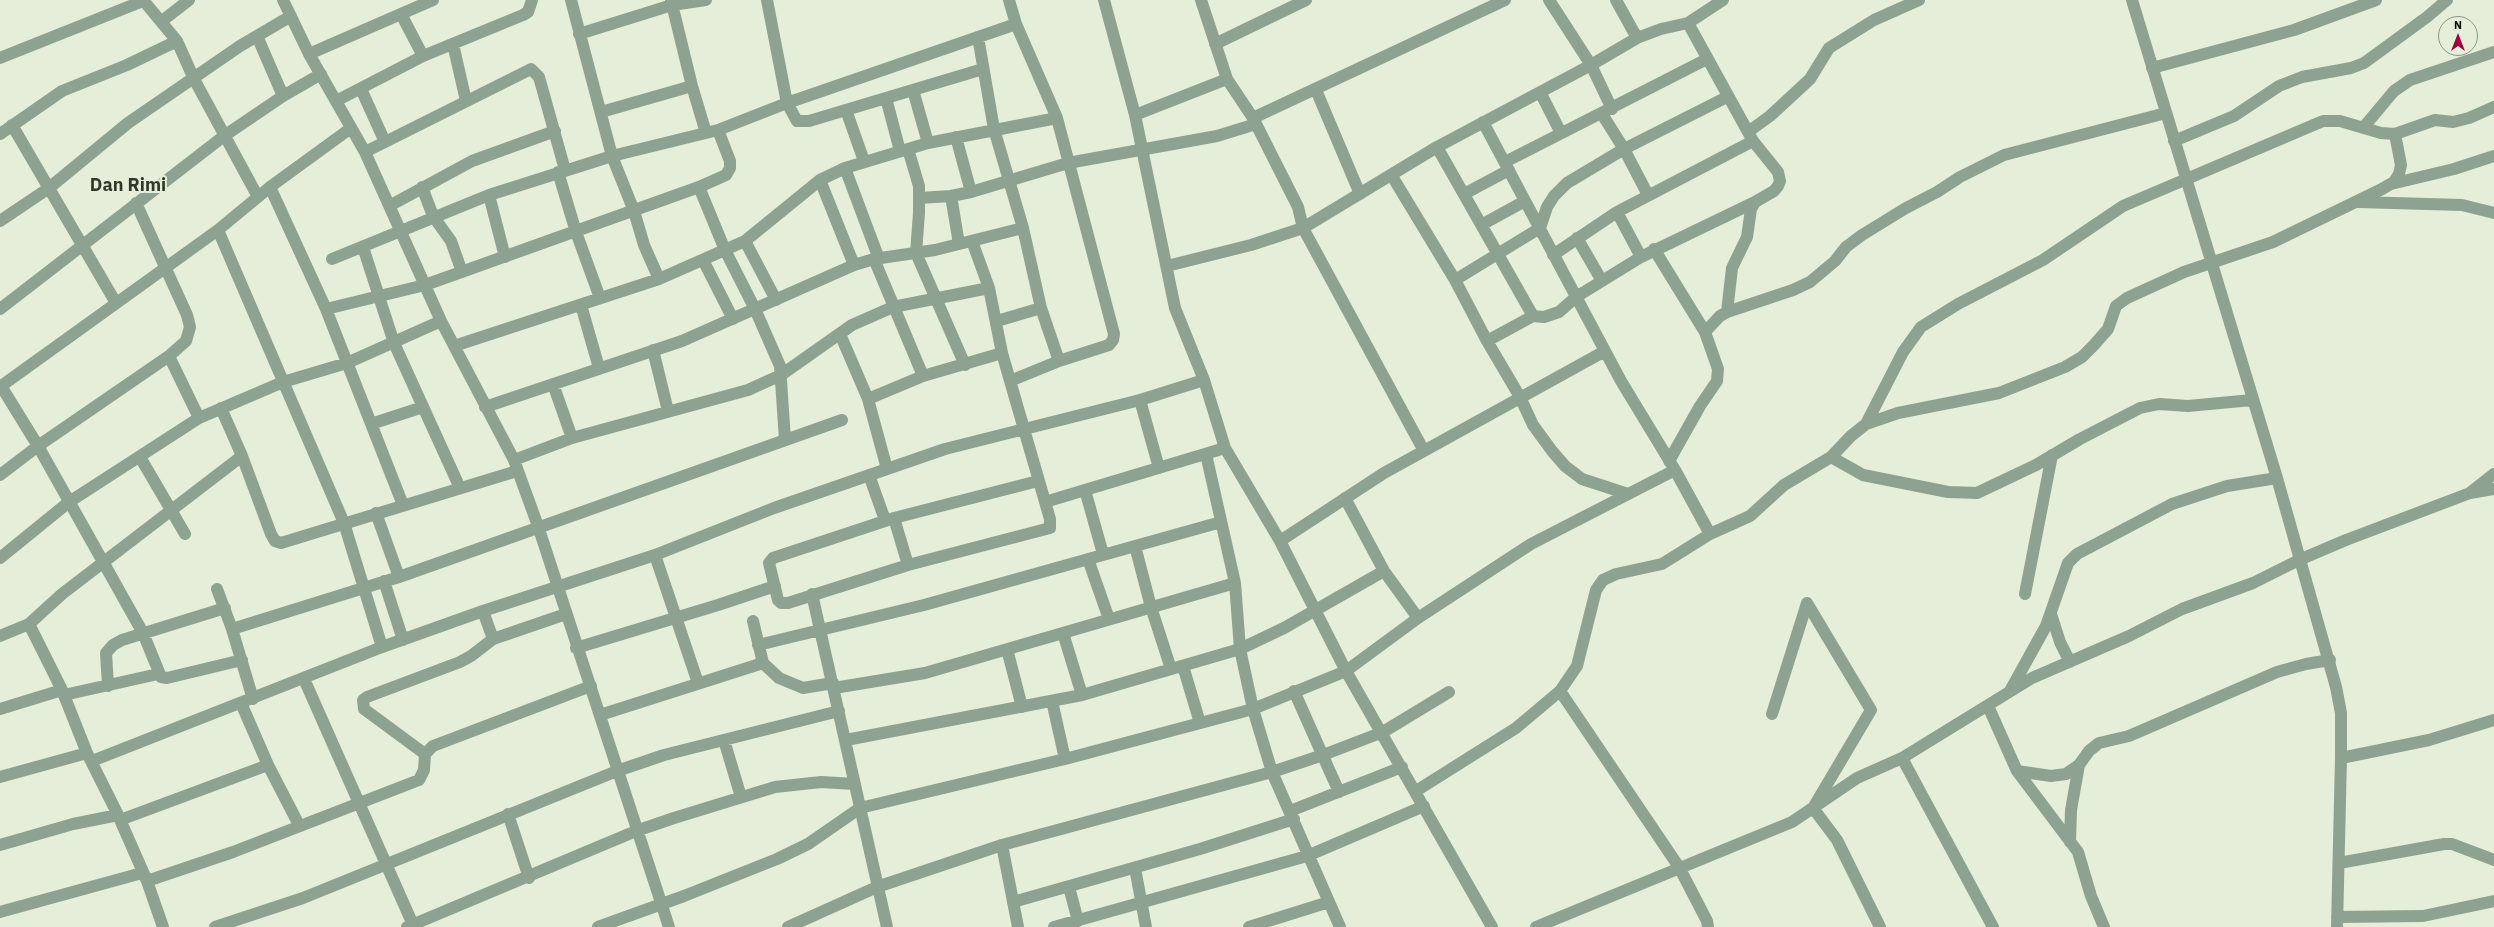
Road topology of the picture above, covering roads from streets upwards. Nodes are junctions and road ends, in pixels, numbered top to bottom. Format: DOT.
graph roads {
  1 [pos="189,0"];
  2 [pos="284,0"];
  3 [pos="433,0"];
  4 [pos="532,0"];
  5 [pos="571,0"];
  6 [pos="706,0"];
  7 [pos="768,0"];
  8 [pos="1009,0"];
  9 [pos="1104,0"];
  10 [pos="1200,0"];
  11 [pos="1306,0"];
  12 [pos="1505,0"];
  13 [pos="1549,0"];
  14 [pos="1616,0"];
  15 [pos="1723,0"];
  16 [pos="1918,0"];
  17 [pos="2132,0"];
  18 [pos="2376,0"];
  19 [pos="2447,0"];
  20 [pos="143,1"];
  21 [pos="671,2"];
  22 [pos="405,8"];
  23 [pos="291,16"];
  24 [pos="162,21"];
  25 [pos="1688,23"];
  26 [pos="1016,24"];
  27 [pos="580,34"];
  28 [pos="256,36"];
  29 [pos="978,38"];
  30 [pos="1637,38"];
  31 [pos="177,41"];
  32 [pos="453,44"];
  33 [pos="1215,44"];
  34 [pos="2494,52"];
  35 [pos="309,54"];
  36 [pos="423,56"];
  37 [pos="0,58"];
  38 [pos="1707,59"];
  39 [pos="1591,65"];
  40 [pos="983,68"];
  41 [pos="2152,68"];
  42 [pos="321,74"];
  43 [pos="194,79"];
  44 [pos="1227,79"];
  45 [pos="692,86"];
  46 [pos="361,89"];
  47 [pos="913,90"];
  48 [pos="1316,90"];
  49 [pos="1540,92"];
  50 [pos="283,96"];
  51 [pos="1727,97"];
  52 [pos="886,98"];
  53 [pos="336,101"];
  54 [pos="466,101"];
  55 [pos="787,103"];
  56 [pos="2494,107"];
  57 [pos="846,110"];
  58 [pos="1607,111"];
  59 [pos="601,112"];
  60 [pos="2166,113"];
  61 [pos="1135,115"];
  62 [pos="1057,118"];
  63 [pos="1254,121"];
  64 [pos="1483,122"];
  65 [pos="12,125"];
  66 [pos="351,128"];
  67 [pos="2362,128"];
  68 [pos="994,129"];
  69 [pos="556,132"];
  70 [pos="712,132"];
  71 [pos="1561,133"];
  72 [pos="0,134"];
  73 [pos="2395,134"];
  74 [pos="224,136"];
  75 [pos="1750,136"];
  76 [pos="956,137"];
  77 [pos="2174,141"];
  78 [pos="385,142"];
  79 [pos="928,143"];
  80 [pos="1437,147"];
  81 [pos="1624,149"];
  82 [pos="904,150"];
  83 [pos="1142,151"];
  84 [pos="366,152"];
  85 [pos="612,156"];
  86 [pos="2494,156"];
  87 [pos="864,161"];
  88 [pos="1068,163"];
  89 [pos="1507,166"];
  90 [pos="845,168"];
  91 [pos="562,171"];
  92 [pos="1392,176"];
  93 [pos="2186,179"];
  94 [pos="820,180"];
  95 [pos="1010,182"];
  96 [pos="2391,184"];
  97 [pos="270,187"];
  98 [pos="422,187"];
  99 [pos="699,187"];
  100 [pos="49,188"];
  101 [pos="971,192"];
  102 [pos="1360,194"];
  103 [pos="1464,194"];
  104 [pos="489,195"];
  105 [pos="951,196"];
  106 [pos="1648,196"];
  107 [pos="258,197"];
  108 [pos="919,198"];
  109 [pos="1525,201"];
  110 [pos="1755,202"];
  111 [pos="2355,202"];
  112 [pos="136,203"];
  113 [pos="391,205"];
  114 [pos="634,212"];
  115 [pos="1617,212"];
  116 [pos="2494,213"];
  117 [pos="433,216"];
  118 [pos="0,221"];
  119 [pos="1483,224"];
  120 [pos="1023,228"];
  121 [pos="1303,228"];
  122 [pos="1540,228"];
  123 [pos="218,230"];
  124 [pos="400,231"];
  125 [pos="576,232"];
  126 [pos="1577,238"];
  127 [pos="745,241"];
  128 [pos="972,241"];
  129 [pos="959,244"];
  130 [pos="82,247"];
  131 [pos="363,247"];
  132 [pos="725,250"];
  133 [pos="1654,250"];
  134 [pos="916,253"];
  135 [pos="1498,255"];
  136 [pos="1553,255"];
  137 [pos="505,257"];
  138 [pos="1641,257"];
  139 [pos="332,259"];
  140 [pos="877,259"];
  141 [pos="703,260"];
  142 [pos="2212,263"];
  143 [pos="854,265"];
  144 [pos="1167,266"];
  145 [pos="166,269"];
  146 [pos="462,272"];
  147 [pos="659,279"];
  148 [pos="1455,280"];
  149 [pos="1602,281"];
  150 [pos="425,285"];
  151 [pos="989,288"];
  152 [pos="378,297"];
  153 [pos="935,297"];
  154 [pos="1576,297"];
  155 [pos="600,298"];
  156 [pos="776,300"];
  157 [pos="116,303"];
  158 [pos="581,305"];
  159 [pos="893,307"];
  160 [pos="1041,308"];
  161 [pos="0,309"];
  162 [pos="326,309"];
  163 [pos="755,309"];
  164 [pos="1727,312"];
  165 [pos="1533,316"];
  166 [pos="733,319"];
  167 [pos="441,321"];
  168 [pos="997,321"];
  169 [pos="1705,332"];
  170 [pos="840,334"];
  171 [pos="1487,341"];
  172 [pos="394,343"];
  173 [pos="454,346"];
  174 [pos="653,350"];
  175 [pos="1604,351"];
  176 [pos="1002,352"];
  177 [pos="169,356"];
  178 [pos="1060,361"];
  179 [pos="347,363"];
  180 [pos="965,365"];
  181 [pos="599,368"];
  182 [pos="781,375"];
  183 [pos="923,376"];
  184 [pos="1204,380"];
  185 [pos="1010,381"];
  186 [pos="283,382"];
  187 [pos="553,384"];
  188 [pos="1,386"];
  189 [pos="1520,397"];
  190 [pos="868,399"];
  191 [pos="1140,400"];
  192 [pos="2252,400"];
  193 [pos="424,407"];
  194 [pos="485,407"];
  195 [pos="221,408"];
  196 [pos="668,411"];
  197 [pos="199,418"];
  198 [pos="842,420"];
  199 [pos="371,424"];
  200 [pos="1866,424"];
  201 [pos="1023,428"];
  202 [pos="572,438"];
  203 [pos="785,440"];
  204 [pos="38,446"];
  205 [pos="1225,448"];
  206 [pos="1424,451"];
  207 [pos="1206,454"];
  208 [pos="2052,455"];
  209 [pos="242,456"];
  210 [pos="140,457"];
  211 [pos="1831,457"];
  212 [pos="516,465"];
  213 [pos="1672,465"];
  214 [pos="1159,468"];
  215 [pos="887,469"];
  216 [pos="2494,474"];
  217 [pos="0,475"];
  218 [pos="870,475"];
  219 [pos="2276,478"];
  220 [pos="1038,481"];
  221 [pos="460,488"];
  222 [pos="2494,489"];
  223 [pos="1085,490"];
  224 [pos="2470,493"];
  225 [pos="1628,494"];
  226 [pos="1345,498"];
  227 [pos="69,502"];
  228 [pos="1045,502"];
  229 [pos="403,505"];
  230 [pos="172,510"];
  231 [pos="376,513"];
  232 [pos="889,519"];
  233 [pos="1221,522"];
  234 [pos="344,523"];
  235 [pos="538,526"];
  236 [pos="185,534"];
  237 [pos="1710,534"];
  238 [pos="1280,541"];
  239 [pos="1135,546"];
  240 [pos="1103,554"];
  241 [pos="655,555"];
  242 [pos="0,558"];
  243 [pos="1088,559"];
  244 [pos="2299,560"];
  245 [pos="104,564"];
  246 [pos="908,565"];
  247 [pos="1384,571"];
  248 [pos="399,577"];
  249 [pos="384,581"];
  250 [pos="1234,583"];
  251 [pos="775,586"];
  252 [pos="558,588"];
  253 [pos="217,589"];
  254 [pos="364,589"];
  255 [pos="812,594"];
  256 [pos="2025,594"];
  257 [pos="1151,607"];
  258 [pos="225,608"];
  259 [pos="483,611"];
  260 [pos="1317,611"];
  261 [pos="566,614"];
  262 [pos="2051,614"];
  263 [pos="676,618"];
  264 [pos="1418,618"];
  265 [pos="1109,620"];
  266 [pos="753,621"];
  267 [pos="30,624"];
  268 [pos="232,629"];
  269 [pos="822,629"];
  270 [pos="143,633"];
  271 [pos="1063,633"];
  272 [pos="0,636"];
  273 [pos="493,639"];
  274 [pos="403,640"];
  275 [pos="758,645"];
  276 [pos="382,647"];
  277 [pos="576,648"];
  278 [pos="1007,649"];
  279 [pos="1240,649"];
  280 [pos="242,660"];
  281 [pos="2330,660"];
  282 [pos="2070,662"];
  283 [pos="763,663"];
  284 [pos="1183,666"];
  285 [pos="1171,669"];
  286 [pos="1346,671"];
  287 [pos="158,674"];
  288 [pos="304,679"];
  289 [pos="698,684"];
  290 [pos="108,686"];
  291 [pos="591,686"];
  292 [pos="834,686"];
  293 [pos="1294,691"];
  294 [pos="1560,691"];
  295 [pos="2010,691"];
  296 [pos="63,692"];
  297 [pos="1449,692"];
  298 [pos="1082,695"];
  299 [pos="253,699"];
  300 [pos="1052,701"];
  301 [pos="241,703"];
  302 [pos="1988,706"];
  303 [pos="1022,707"];
  304 [pos="0,708"];
  305 [pos="1252,709"];
  306 [pos="839,711"];
  307 [pos="1772,714"];
  308 [pos="600,715"];
  309 [pos="2494,720"];
  310 [pos="1200,723"];
  311 [pos="1383,732"];
  312 [pos="724,740"];
  313 [pos="846,740"];
  314 [pos="424,754"];
  315 [pos="1323,755"];
  316 [pos="90,757"];
  317 [pos="1902,758"];
  318 [pos="2341,758"];
  319 [pos="1065,759"];
  320 [pos="268,764"];
  321 [pos="2079,765"];
  322 [pos="1402,767"];
  323 [pos="617,771"];
  324 [pos="2017,771"];
  325 [pos="1272,772"];
  326 [pos="0,777"];
  327 [pos="855,784"];
  328 [pos="1416,791"];
  329 [pos="1339,792"];
  330 [pos="741,797"];
  331 [pos="360,802"];
  332 [pos="1424,806"];
  333 [pos="860,808"];
  334 [pos="1813,808"];
  335 [pos="508,814"];
  336 [pos="1292,815"];
  337 [pos="119,818"];
  338 [pos="299,825"];
  339 [pos="636,831"];
  340 [pos="2070,842"];
  341 [pos="0,845"];
  342 [pos="1002,845"];
  343 [pos="1307,856"];
  344 [pos="2494,860"];
  345 [pos="386,863"];
  346 [pos="2339,863"];
  347 [pos="1679,867"];
  348 [pos="1135,868"];
  349 [pos="144,877"];
  350 [pos="529,878"];
  351 [pos="877,887"];
  352 [pos="1069,887"];
  353 [pos="2494,901"];
  354 [pos="1013,902"];
  355 [pos="1329,902"];
  356 [pos="661,903"];
  357 [pos="1143,903"];
  358 [pos="0,912"];
  359 [pos="1078,921"];
  360 [pos="2337,922"];
  361 [pos="232,925"];
  362 [pos="412,926"];
  363 [pos="1062,926"];
  364 [pos="163,927"];
  365 [pos="215,927"];
  366 [pos="598,927"];
  367 [pos="669,927"];
  368 [pos="788,927"];
  369 [pos="887,927"];
  370 [pos="1018,927"];
  371 [pos="1146,927"];
  372 [pos="1249,927"];
  373 [pos="1340,927"];
  374 [pos="1492,927"];
  375 [pos="1536,927"];
  376 [pos="1708,927"];
  377 [pos="1880,927"];
  378 [pos="1993,927"];
  379 [pos="2104,927"];
  1 -- 24 [label="street"];
  2 -- 23 [label="street"];
  3 -- 22 [label="street"];
  4 -- 32 [label="street"];
  5 -- 27 [label="street"];
  6 -- 21 [label="street"];
  7 -- 55 [label="street"];
  8 -- 26 [label="street"];
  9 -- 61 [label="street"];
  10 -- 33 [label="street"];
  11 -- 33 [label="street"];
  12 -- 48 [label="street"];
  13 -- 39 [label="street"];
  14 -- 30 [label="street"];
  15 -- 25 [label="street"];
  16 -- 75 [label="street"];
  17 -- 41 [label="street"];
  18 -- 41 [label="street"];
  19 -- 77 [label="street"];
  20 -- 24 [label="street"];
  20 -- 37 [label="street"];
  21 -- 27 [label="street"];
  21 -- 45 [label="street"];
  22 -- 35 [label="street"];
  22 -- 36 [label="street"];
  23 -- 28 [label="street"];
  23 -- 35 [label="street"];
  24 -- 31 [label="street"];
  25 -- 30 [label="street"];
  25 -- 38 [label="street"];
  26 -- 29 [label="street"];
  26 -- 62 [label="street"];
  27 -- 59 [label="street"];
  28 -- 43 [label="street"];
  28 -- 50 [label="street"];
  29 -- 40 [label="street"];
  29 -- 55 [label="street"];
  30 -- 39 [label="street"];
  31 -- 43 [label="street"];
  31 -- 65 [label="street"];
  32 -- 36 [label="street"];
  32 -- 54 [label="street"];
  33 -- 44 [label="street"];
  34 -- 67 [label="street"];
  35 -- 42 [label="street"];
  36 -- 46 [label="street"];
  38 -- 51 [label="street"];
  38 -- 58 [label="street"];
  39 -- 49 [label="street"];
  39 -- 58 [label="street"];
  40 -- 47 [label="street"];
  40 -- 68 [label="street"];
  41 -- 60 [label="street"];
  42 -- 50 [label="street"];
  42 -- 53 [label="street"];
  43 -- 74 [label="street"];
  43 -- 100 [label="street"];
  44 -- 61 [label="street"];
  44 -- 63 [label="street"];
  45 -- 59 [label="street"];
  45 -- 70 [label="street"];
  46 -- 53 [label="street"];
  46 -- 78 [label="street"];
  47 -- 52 [label="street"];
  47 -- 79 [label="street"];
  48 -- 63 [label="street"];
  48 -- 102 [label="street"];
  49 -- 64 [label="street"];
  49 -- 71 [label="street"];
  50 -- 74 [label="street"];
  51 -- 75 [label="street"];
  51 -- 81 [label="street"];
  52 -- 57 [label="street"];
  52 -- 82 [label="street"];
  53 -- 66 [label="street"];
  54 -- 69 [label="street"];
  54 -- 78 [label="street"];
  55 -- 57 [label="street"];
  55 -- 70 [label="street"];
  56 -- 73 [label="street"];
  57 -- 87 [label="street"];
  58 -- 71 [label="street"];
  58 -- 81 [label="street"];
  59 -- 85 [label="street"];
  60 -- 77 [label="street"];
  60 -- 164 [label="street"];
  61 -- 83 [label="street"];
  62 -- 68 [label="street"];
  62 -- 88 [label="street"];
  63 -- 83 [label="street"];
  63 -- 121 [label="street"];
  64 -- 80 [label="street"];
  64 -- 89 [label="street"];
  65 -- 72 [label="street"];
  65 -- 100 [label="street"];
  66 -- 84 [label="street"];
  66 -- 97 [label="street"];
  67 -- 73 [label="street"];
  67 -- 93 [label="street"];
  68 -- 76 [label="street"];
  68 -- 95 [label="street"];
  69 -- 91 [label="street"];
  69 -- 98 [label="street"];
  70 -- 85 [label="street"];
  70 -- 99 [label="street"];
  71 -- 89 [label="street"];
  73 -- 96 [label="street"];
  74 -- 107 [label="street"];
  74 -- 112 [label="street"];
  75 -- 106 [label="street"];
  75 -- 110 [label="street"];
  76 -- 79 [label="street"];
  76 -- 101 [label="street"];
  77 -- 93 [label="street"];
  78 -- 84 [label="street"];
  79 -- 82 [label="street"];
  80 -- 92 [label="street"];
  80 -- 103 [label="street"];
  81 -- 106 [label="street"];
  81 -- 122 [label="street"];
  82 -- 87 [label="street"];
  82 -- 108 [label="street"];
  83 -- 88 [label="street"];
  83 -- 144 [label="street"];
  84 -- 113 [label="street"];
  85 -- 91 [label="street"];
  85 -- 114 [label="street"];
  86 -- 96 [label="street"];
  87 -- 90 [label="street"];
  88 -- 95 [label="street"];
  88 -- 178 [label="street"];
  89 -- 103 [label="street"];
  89 -- 109 [label="street"];
  90 -- 94 [label="street"];
  90 -- 140 [label="street"];
  91 -- 104 [label="street"];
  91 -- 125 [label="street"];
  92 -- 102 [label="street"];
  92 -- 148 [label="street"];
  93 -- 142 [label="street"];
  93 -- 200 [label="street"];
  94 -- 127 [label="street"];
  94 -- 143 [label="street"];
  95 -- 101 [label="street"];
  95 -- 120 [label="street"];
  96 -- 111 [label="street"];
  97 -- 107 [label="street"];
  97 -- 162 [label="street"];
  98 -- 113 [label="street"];
  98 -- 117 [label="street"];
  99 -- 114 [label="street"];
  99 -- 132 [label="street"];
  100 -- 118 [label="street"];
  100 -- 130 [label="street"];
  101 -- 105 [label="street"];
  102 -- 121 [label="street"];
  103 -- 119 [label="street"];
  104 -- 117 [label="street"];
  104 -- 137 [label="street"];
  105 -- 108 [label="street"];
  105 -- 129 [label="street"];
  106 -- 115 [label="street"];
  107 -- 123 [label="street"];
  108 -- 134 [label="street"];
  109 -- 119 [label="street"];
  109 -- 122 [label="street"];
  110 -- 133 [label="street"];
  110 -- 164 [label="street"];
  111 -- 116 [label="street"];
  111 -- 142 [label="street"];
  112 -- 130 [label="street"];
  112 -- 145 [label="street"];
  113 -- 124 [label="street"];
  114 -- 125 [label="street"];
  114 -- 147 [label="street"];
  115 -- 126 [label="street"];
  115 -- 138 [label="street"];
  117 -- 124 [label="street"];
  117 -- 146 [label="street"];
  119 -- 135 [label="street"];
  120 -- 128 [label="street"];
  120 -- 160 [label="street"];
  121 -- 144 [label="street"];
  121 -- 206 [label="street"];
  122 -- 135 [label="street"];
  122 -- 136 [label="street"];
  123 -- 145 [label="street"];
  123 -- 186 [label="street"];
  124 -- 131 [label="street"];
  124 -- 150 [label="street"];
  125 -- 137 [label="street"];
  125 -- 155 [label="street"];
  126 -- 136 [label="street"];
  126 -- 149 [label="street"];
  127 -- 132 [label="street"];
  127 -- 156 [label="street"];
  128 -- 129 [label="street"];
  128 -- 151 [label="street"];
  129 -- 134 [label="street"];
  130 -- 157 [label="street"];
  130 -- 161 [label="street"];
  131 -- 139 [label="street"];
  131 -- 152 [label="street"];
  132 -- 141 [label="street"];
  132 -- 163 [label="street"];
  133 -- 138 [label="street"];
  133 -- 169 [label="street"];
  134 -- 140 [label="street"];
  134 -- 153 [label="street"];
  135 -- 148 [label="street"];
  135 -- 165 [label="street"];
  136 -- 154 [label="street"];
  137 -- 146 [label="street"];
  138 -- 149 [label="street"];
  140 -- 143 [label="street"];
  140 -- 159 [label="street"];
  141 -- 147 [label="street"];
  141 -- 166 [label="street"];
  142 -- 192 [label="street"];
  142 -- 200 [label="street"];
  143 -- 156 [label="street"];
  144 -- 184 [label="street"];
  145 -- 157 [label="street"];
  145 -- 177 [label="street"];
  146 -- 150 [label="street"];
  147 -- 155 [label="street"];
  148 -- 171 [label="street"];
  149 -- 154 [label="street"];
  150 -- 152 [label="street"];
  150 -- 167 [label="street"];
  151 -- 153 [label="street"];
  151 -- 168 [label="street"];
  152 -- 162 [label="street"];
  152 -- 172 [label="street"];
  153 -- 159 [label="street"];
  153 -- 180 [label="street"];
  154 -- 165 [label="street"];
  154 -- 175 [label="street"];
  155 -- 158 [label="street"];
  156 -- 163 [label="street"];
  157 -- 188 [label="street"];
  158 -- 173 [label="street"];
  158 -- 181 [label="street"];
  159 -- 170 [label="street"];
  159 -- 183 [label="street"];
  160 -- 168 [label="street"];
  160 -- 178 [label="street"];
  162 -- 179 [label="street"];
  163 -- 166 [label="street"];
  163 -- 182 [label="street"];
  164 -- 169 [label="street"];
  165 -- 171 [label="street"];
  166 -- 174 [label="street"];
  167 -- 172 [label="street"];
  167 -- 173 [label="street"];
  168 -- 176 [label="street"];
  169 -- 213 [label="street"];
  170 -- 182 [label="street"];
  170 -- 190 [label="street"];
  171 -- 189 [label="street"];
  172 -- 179 [label="street"];
  172 -- 193 [label="street"];
  173 -- 194 [label="street"];
  174 -- 181 [label="street"];
  174 -- 196 [label="street"];
  175 -- 189 [label="street"];
  175 -- 213 [label="street"];
  176 -- 180 [label="street"];
  176 -- 185 [label="street"];
  177 -- 197 [label="street"];
  177 -- 204 [label="street"];
  178 -- 185 [label="street"];
  179 -- 186 [label="street"];
  179 -- 199 [label="street"];
  180 -- 183 [label="street"];
  181 -- 187 [label="street"];
  182 -- 196 [label="street"];
  182 -- 203 [label="street"];
  183 -- 190 [label="street"];
  184 -- 191 [label="street"];
  184 -- 205 [label="street"];
  185 -- 201 [label="street"];
  186 -- 195 [label="street"];
  186 -- 234 [label="street"];
  187 -- 194 [label="street"];
  187 -- 202 [label="street"];
  188 -- 204 [label="street"];
  189 -- 206 [label="street"];
  189 -- 225 [label="street"];
  190 -- 215 [label="street"];
  191 -- 201 [label="street"];
  191 -- 214 [label="street"];
  192 -- 208 [label="street"];
  192 -- 219 [label="street"];
  193 -- 199 [label="street"];
  193 -- 221 [label="street"];
  194 -- 212 [label="street"];
  195 -- 197 [label="street"];
  195 -- 209 [label="street"];
  196 -- 202 [label="street"];
  197 -- 210 [label="street"];
  198 -- 203 [label="street"];
  199 -- 229 [label="street"];
  200 -- 211 [label="street"];
  201 -- 215 [label="street"];
  201 -- 220 [label="street"];
  202 -- 212 [label="street"];
  203 -- 235 [label="street"];
  204 -- 217 [label="street"];
  204 -- 227 [label="street"];
  205 -- 207 [label="street"];
  205 -- 238 [label="street"];
  206 -- 226 [label="street"];
  207 -- 214 [label="street"];
  207 -- 233 [label="street"];
  208 -- 211 [label="street"];
  208 -- 256 [label="street"];
  209 -- 230 [label="street"];
  209 -- 234 [label="street"];
  210 -- 227 [label="street"];
  210 -- 230 [label="street"];
  211 -- 237 [label="street"];
  212 -- 221 [label="street"];
  212 -- 235 [label="street"];
  213 -- 225 [label="street"];
  213 -- 237 [label="street"];
  214 -- 223 [label="street"];
  215 -- 218 [label="street"];
  216 -- 224 [label="street"];
  218 -- 232 [label="street"];
  218 -- 241 [label="street"];
  219 -- 244 [label="street"];
  219 -- 262 [label="street"];
  220 -- 228 [label="street"];
  220 -- 232 [label="street"];
  221 -- 229 [label="street"];
  222 -- 224 [label="street"];
  223 -- 228 [label="street"];
  223 -- 240 [label="street"];
  224 -- 244 [label="street"];
  225 -- 264 [label="street"];
  226 -- 238 [label="street"];
  226 -- 247 [label="street"];
  227 -- 242 [label="street"];
  227 -- 245 [label="street"];
  228 -- 246 [label="street"];
  229 -- 231 [label="street"];
  230 -- 236 [label="street"];
  230 -- 245 [label="street"];
  231 -- 234 [label="street"];
  231 -- 248 [label="street"];
  232 -- 246 [label="street"];
  232 -- 251 [label="street"];
  233 -- 239 [label="street"];
  233 -- 250 [label="street"];
  234 -- 254 [label="street"];
  235 -- 248 [label="street"];
  235 -- 252 [label="street"];
  237 -- 294 [label="street"];
  238 -- 260 [label="street"];
  239 -- 240 [label="street"];
  239 -- 257 [label="street"];
  240 -- 243 [label="street"];
  241 -- 252 [label="street"];
  241 -- 263 [label="street"];
  243 -- 265 [label="street"];
  243 -- 269 [label="street"];
  244 -- 281 [label="street"];
  244 -- 282 [label="street"];
  245 -- 267 [label="street"];
  245 -- 270 [label="street"];
  246 -- 255 [label="street"];
  247 -- 260 [label="street"];
  247 -- 264 [label="street"];
  248 -- 249 [label="street"];
  249 -- 254 [label="street"];
  249 -- 274 [label="street"];
  250 -- 257 [label="street"];
  250 -- 279 [label="street"];
  251 -- 255 [label="street"];
  251 -- 263 [label="street"];
  252 -- 259 [label="street"];
  252 -- 261 [label="street"];
  253 -- 258 [label="street"];
  254 -- 268 [label="street"];
  254 -- 276 [label="street"];
  255 -- 269 [label="street"];
  257 -- 265 [label="street"];
  257 -- 285 [label="street"];
  258 -- 268 [label="street"];
  258 -- 270 [label="street"];
  259 -- 273 [label="street"];
  259 -- 274 [label="street"];
  260 -- 279 [label="street"];
  260 -- 286 [label="street"];
  261 -- 273 [label="street"];
  261 -- 277 [label="street"];
  262 -- 282 [label="street"];
  262 -- 295 [label="street"];
  263 -- 277 [label="street"];
  263 -- 289 [label="street"];
  264 -- 286 [label="street"];
  265 -- 271 [label="street"];
  266 -- 275 [label="street"];
  267 -- 272 [label="street"];
  267 -- 296 [label="street"];
  268 -- 280 [label="street"];
  269 -- 275 [label="street"];
  269 -- 292 [label="street"];
  270 -- 287 [label="street"];
  270 -- 290 [label="street"];
  271 -- 278 [label="street"];
  271 -- 298 [label="street"];
  273 -- 314 [label="street"];
  274 -- 276 [label="street"];
  275 -- 283 [label="street"];
  276 -- 288 [label="street"];
  277 -- 291 [label="street"];
  278 -- 292 [label="street"];
  278 -- 303 [label="street"];
  279 -- 284 [label="street"];
  279 -- 305 [label="street"];
  280 -- 287 [label="street"];
  280 -- 299 [label="street"];
  281 -- 318 [label="street"];
  281 -- 321 [label="street"];
  282 -- 295 [label="street"];
  283 -- 289 [label="street"];
  283 -- 292 [label="street"];
  284 -- 285 [label="street"];
  284 -- 310 [label="street"];
  285 -- 298 [label="street"];
  286 -- 293 [label="street"];
  286 -- 311 [label="street"];
  287 -- 290 [label="street"];
  288 -- 299 [label="street"];
  288 -- 331 [label="street"];
  289 -- 308 [label="street"];
  290 -- 296 [label="street"];
  291 -- 308 [label="street"];
  291 -- 314 [label="street"];
  292 -- 306 [label="street"];
  293 -- 305 [label="street"];
  293 -- 315 [label="street"];
  294 -- 328 [label="street"];
  294 -- 347 [label="street"];
  295 -- 302 [label="street"];
  296 -- 304 [label="street"];
  296 -- 316 [label="street"];
  297 -- 311 [label="street"];
  298 -- 300 [label="street"];
  299 -- 301 [label="street"];
  300 -- 303 [label="street"];
  300 -- 319 [label="street"];
  301 -- 316 [label="street"];
  301 -- 320 [label="street"];
  302 -- 317 [label="street"];
  302 -- 324 [label="street"];
  303 -- 313 [label="street"];
  305 -- 310 [label="street"];
  305 -- 325 [label="street"];
  306 -- 312 [label="street"];
  306 -- 313 [label="street"];
  307 -- 334 [label="street"];
  308 -- 323 [label="street"];
  309 -- 318 [label="street"];
  310 -- 319 [label="street"];
  311 -- 315 [label="street"];
  311 -- 322 [label="street"];
  312 -- 323 [label="street"];
  312 -- 330 [label="street"];
  313 -- 327 [label="street"];
  314 -- 331 [label="street"];
  315 -- 325 [label="street"];
  315 -- 329 [label="street"];
  316 -- 326 [label="street"];
  316 -- 337 [label="street"];
  317 -- 334 [label="street"];
  317 -- 378 [label="street"];
  318 -- 346 [label="street"];
  319 -- 333 [label="street"];
  320 -- 337 [label="street"];
  320 -- 338 [label="street"];
  321 -- 324 [label="street"];
  321 -- 340 [label="street"];
  322 -- 328 [label="street"];
  322 -- 329 [label="street"];
  323 -- 335 [label="street"];
  323 -- 339 [label="street"];
  324 -- 340 [label="street"];
  325 -- 336 [label="street"];
  325 -- 342 [label="street"];
  327 -- 330 [label="street"];
  327 -- 333 [label="street"];
  328 -- 332 [label="street"];
  329 -- 336 [label="street"];
  330 -- 339 [label="street"];
  331 -- 338 [label="street"];
  331 -- 345 [label="street"];
  332 -- 343 [label="street"];
  332 -- 374 [label="street"];
  333 -- 351 [label="street"];
  333 -- 356 [label="street"];
  334 -- 347 [label="street"];
  334 -- 377 [label="street"];
  335 -- 345 [label="street"];
  335 -- 350 [label="street"];
  336 -- 343 [label="street"];
  336 -- 348 [label="street"];
  337 -- 341 [label="street"];
  337 -- 349 [label="street"];
  338 -- 349 [label="street"];
  339 -- 350 [label="street"];
  339 -- 356 [label="street"];
  340 -- 379 [label="street"];
  342 -- 351 [label="street"];
  342 -- 354 [label="street"];
  343 -- 355 [label="street"];
  343 -- 357 [label="street"];
  344 -- 346 [label="street"];
  345 -- 361 [label="street"];
  345 -- 362 [label="street"];
  346 -- 360 [label="street"];
  347 -- 375 [label="street"];
  347 -- 376 [label="street"];
  348 -- 352 [label="street"];
  348 -- 357 [label="street"];
  349 -- 358 [label="street"];
  349 -- 364 [label="street"];
  350 -- 362 [label="street"];
  351 -- 368 [label="street"];
  351 -- 369 [label="street"];
  352 -- 354 [label="street"];
  352 -- 359 [label="street"];
  353 -- 360 [label="street"];
  354 -- 370 [label="street"];
  355 -- 372 [label="street"];
  355 -- 373 [label="street"];
  356 -- 366 [label="street"];
  356 -- 367 [label="street"];
  357 -- 359 [label="street"];
  357 -- 371 [label="street"];
  359 -- 363 [label="street"];
  361 -- 365 [label="street"];
}
